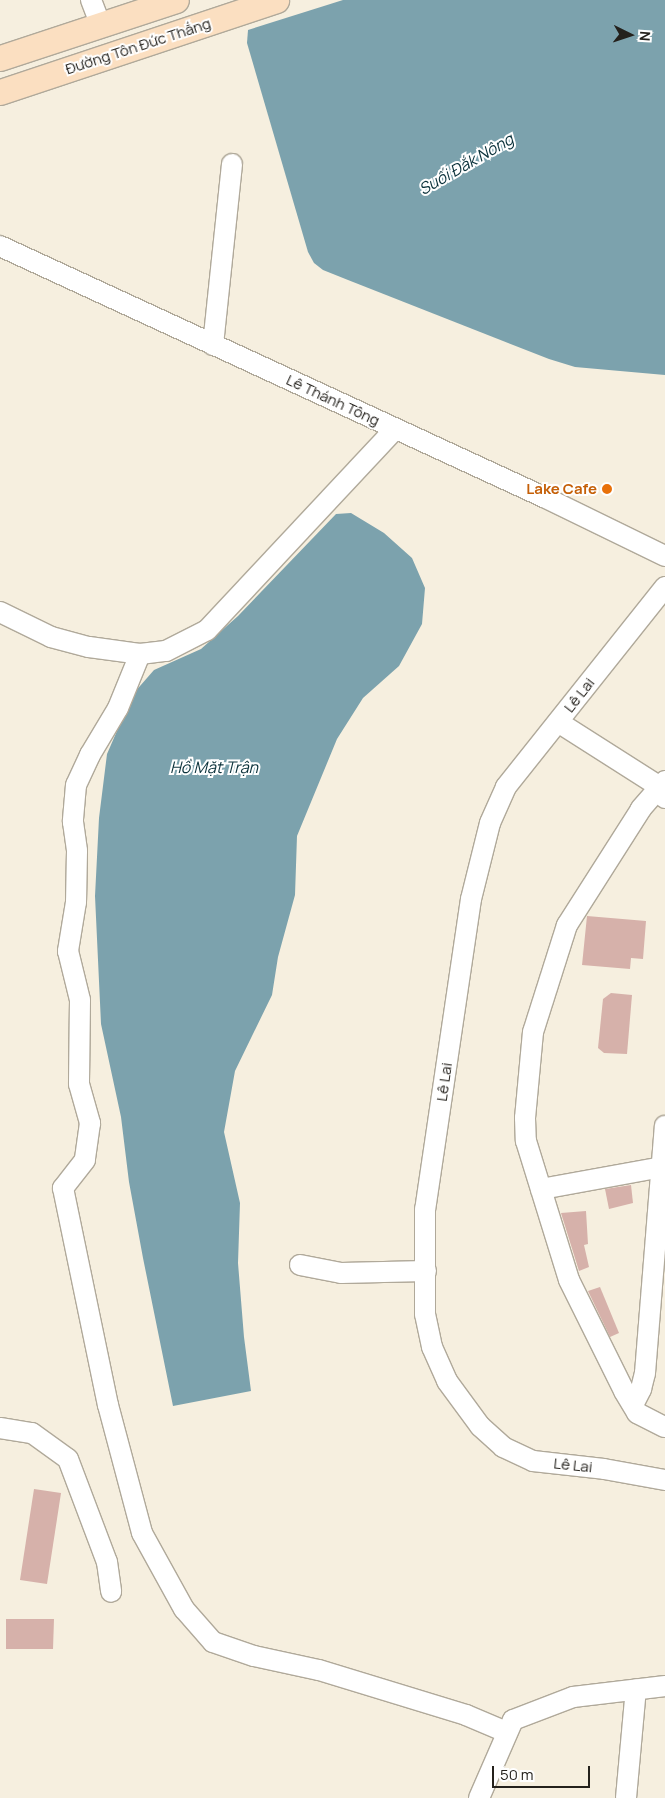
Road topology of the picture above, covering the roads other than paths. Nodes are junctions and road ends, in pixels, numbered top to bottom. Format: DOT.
graph roads {
  1 [pos="91,0"];
  2 [pos="176,0"];
  3 [pos="276,0"];
  4 [pos="100,24"];
  5 [pos="111,54"];
  6 [pos="0,58"];
  7 [pos="1,87"];
  8 [pos="232,164"];
  9 [pos="0,246"];
  10 [pos="213,345"];
  11 [pos="395,428"];
  12 [pos="665,556"];
  13 [pos="665,587"];
  14 [pos="0,612"];
  15 [pos="140,654"];
  16 [pos="558,722"];
  17 [pos="663,789"];
  18 [pos="665,1126"];
  19 [pos="662,1167"];
  20 [pos="541,1189"];
  21 [pos="662,1198"];
  22 [pos="300,1265"];
  23 [pos="659,1268"];
  24 [pos="426,1271"];
  25 [pos="632,1406"];
  26 [pos="665,1427"];
  27 [pos="0,1428"];
  28 [pos="665,1480"];
  29 [pos="112,1592"];
  30 [pos="665,1686"];
  31 [pos="636,1689"];
  32 [pos="506,1732"];
  33 [pos="479,1798"];
  34 [pos="626,1798"];
  1 -- 4 [label="street"];
  2 -- 4 [label="main road"];
  3 -- 5 [label="main road, Đường Tôn Đức Thắng"];
  4 -- 5 [label="main road"];
  4 -- 6 [label="main road"];
  5 -- 7 [label="main road, Đường Tôn Đức Thắng"];
  8 -- 10 [label="street"];
  9 -- 10 [label="street, Lê Thánh Tông"];
  10 -- 11 [label="street, Lê Thánh Tông"];
  11 -- 12 [label="street, Lê Thánh Tông"];
  11 -- 15 [label="street"];
  13 -- 16 [label="street, Lê Lai"];
  14 -- 15 [label="street"];
  15 -- 32 [label="street"];
  16 -- 17 [label="street"];
  16 -- 24 [label="street, Lê Lai"];
  17 -- 20 [label="street"];
  18 -- 19 [label="street"];
  19 -- 20 [label="street"];
  19 -- 21 [label="street"];
  20 -- 25 [label="street"];
  21 -- 23 [label="street"];
  22 -- 24 [label="street"];
  23 -- 25 [label="street"];
  24 -- 28 [label="street, Lê Lai"];
  25 -- 26 [label="street"];
  27 -- 29 [label="street"];
  30 -- 31 [label="street"];
  31 -- 32 [label="street"];
  31 -- 34 [label="street"];
  32 -- 33 [label="street"];
}
